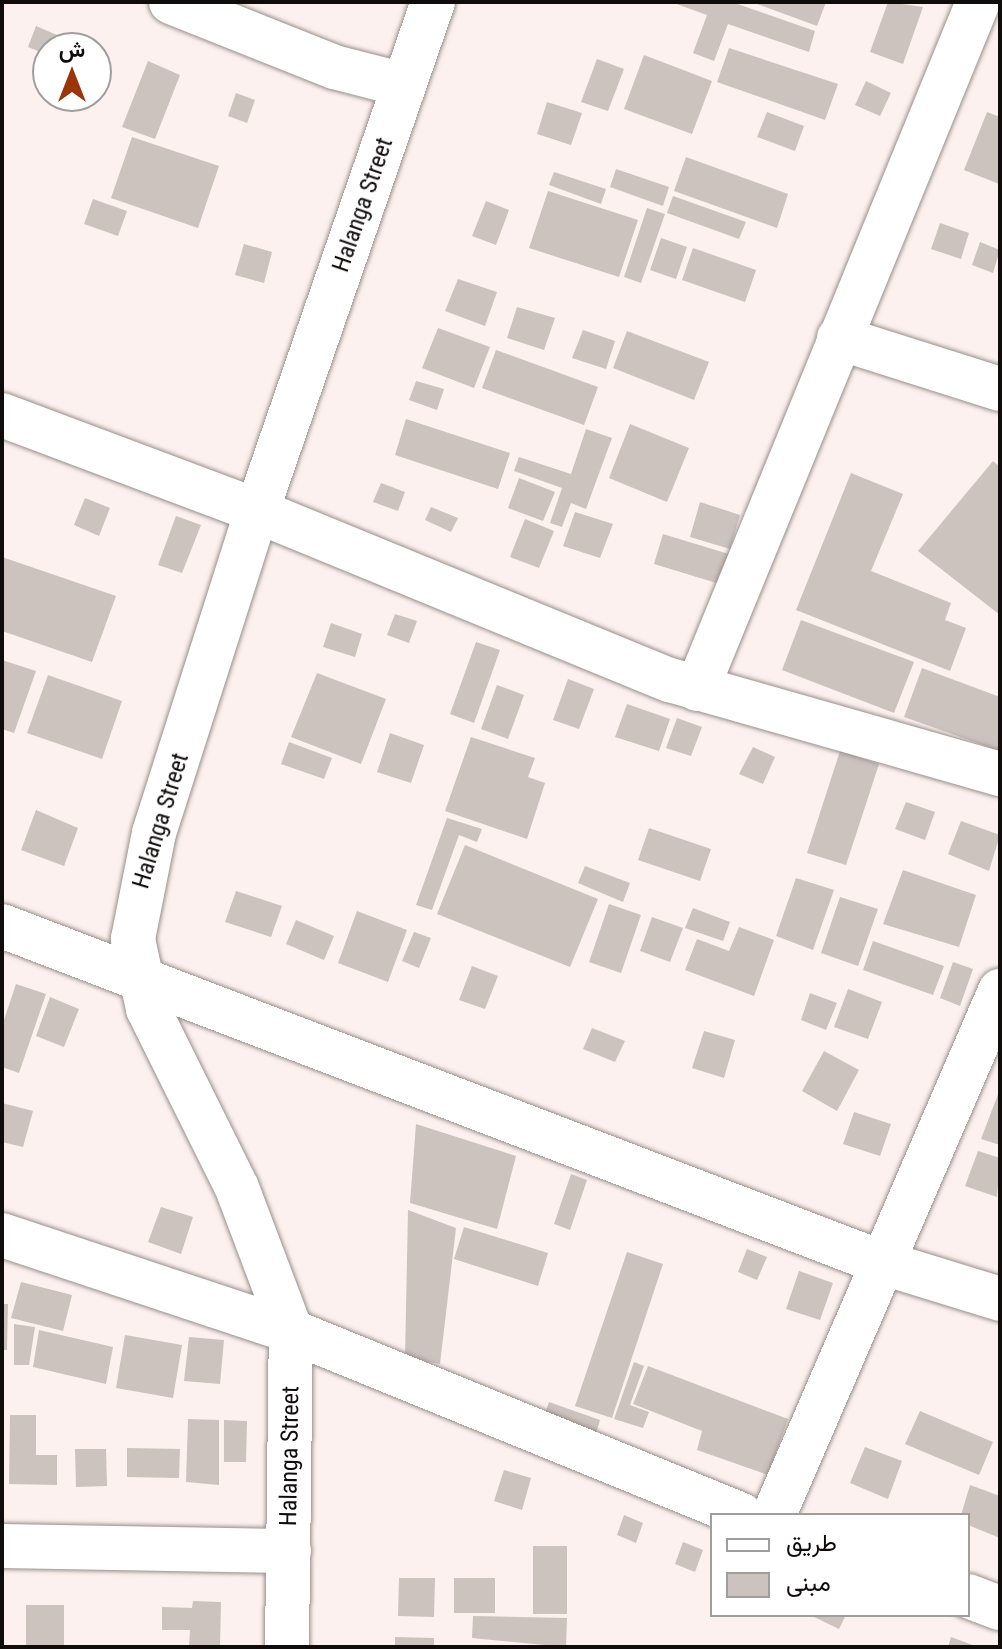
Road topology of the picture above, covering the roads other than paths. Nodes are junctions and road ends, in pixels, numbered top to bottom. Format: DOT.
graph roads {
  1 [pos="171,2"];
  2 [pos="433,2"];
  3 [pos="978,2"];
  4 [pos="404,85"];
  5 [pos="839,338"];
  6 [pos="1000,389"];
  7 [pos="2,415"];
  8 [pos="257,511"];
  9 [pos="697,689"];
  10 [pos="1000,774"];
  11 [pos="2,926"];
  12 [pos="136,973"];
  13 [pos="1000,991"];
  14 [pos="2,1235"];
  15 [pos="880,1262"];
  16 [pos="1000,1299"];
  17 [pos="291,1331"];
  18 [pos="736,1513"];
  19 [pos="775,1513"];
  20 [pos="2,1546"];
  21 [pos="289,1551"];
  22 [pos="970,1597"];
  23 [pos="1000,1608"];
  24 [pos="287,1647"];
  1 -- 4 [label="street"];
  2 -- 4 [label="street, Halanga Street"];
  3 -- 5 [label="street"];
  4 -- 8 [label="street, Halanga Street"];
  5 -- 6 [label="street"];
  5 -- 9 [label="street"];
  7 -- 8 [label="street"];
  8 -- 9 [label="street"];
  8 -- 12 [label="street, Halanga Street"];
  9 -- 10 [label="street"];
  11 -- 12 [label="street"];
  12 -- 15 [label="street"];
  12 -- 17 [label="street, Halanga Street"];
  13 -- 15 [label="street"];
  14 -- 17 [label="street"];
  15 -- 16 [label="street"];
  15 -- 19 [label="street"];
  17 -- 18 [label="street"];
  17 -- 21 [label="street, Halanga Street"];
  20 -- 21 [label="street"];
  21 -- 24 [label="street, Halanga Street"];
  22 -- 23 [label="street"];
}
